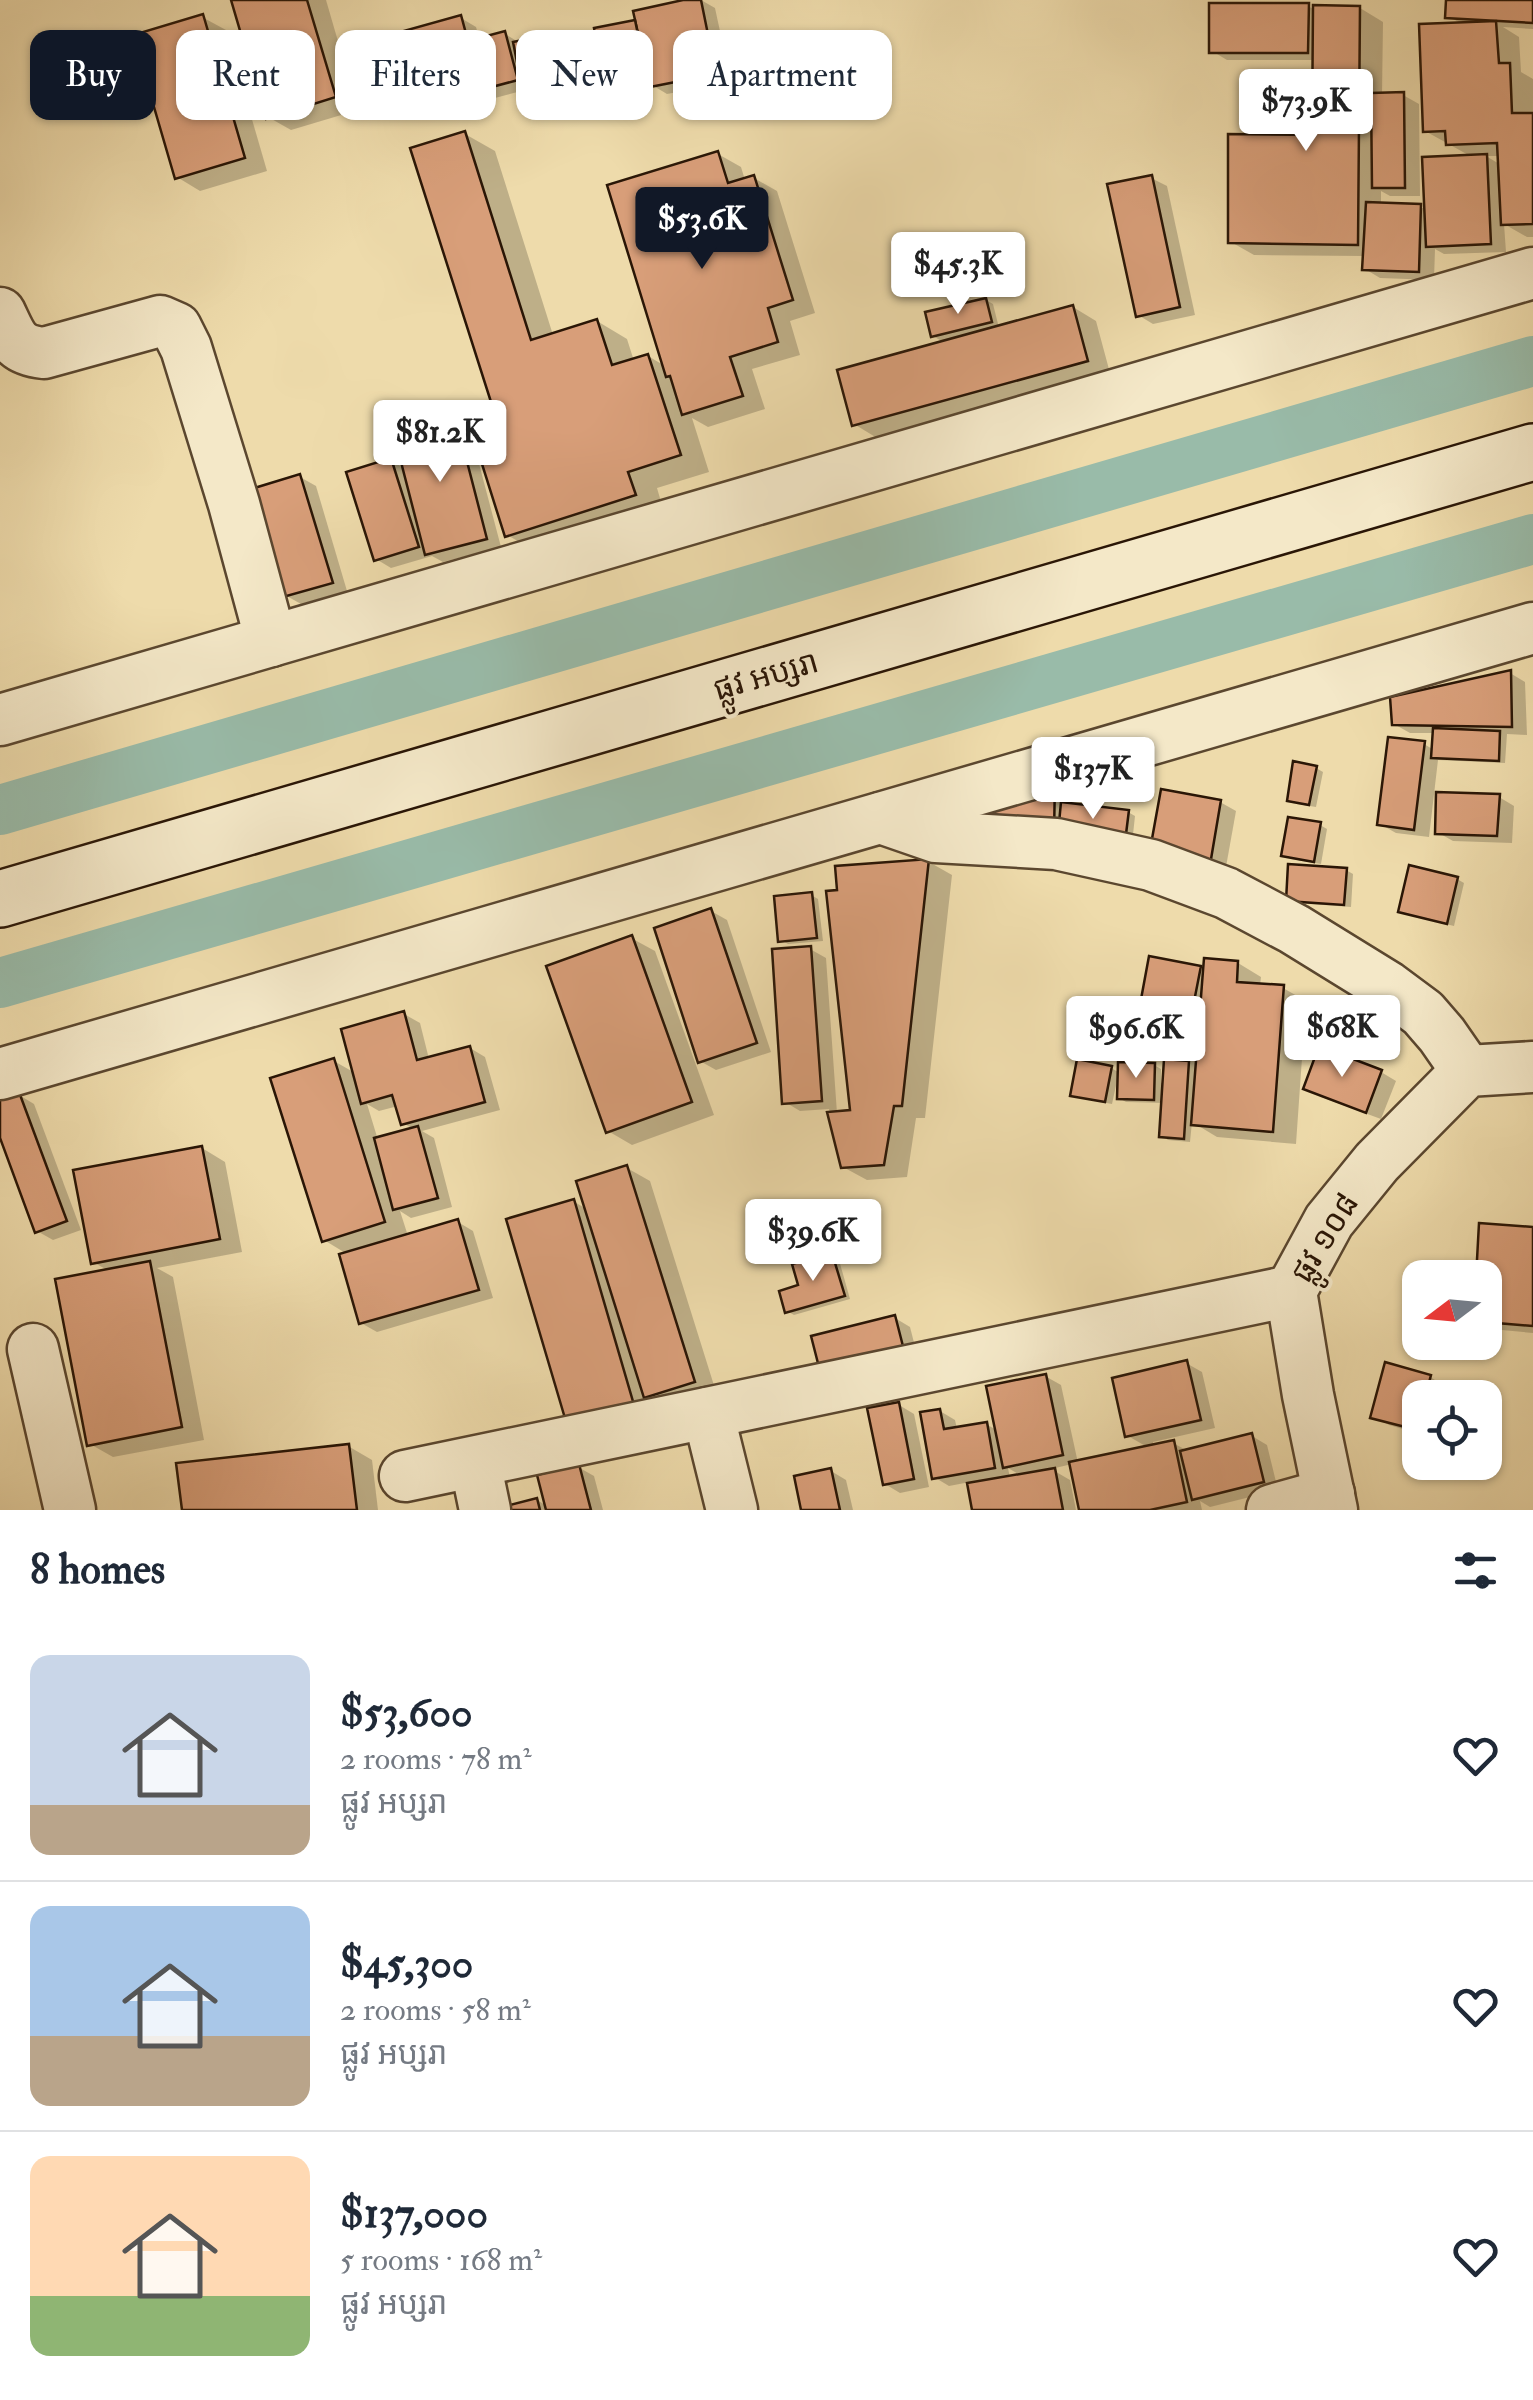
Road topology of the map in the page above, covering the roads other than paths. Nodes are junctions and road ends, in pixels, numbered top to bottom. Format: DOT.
graph roads {
  1 [pos="1533,273"];
  2 [pos="0,313"];
  3 [pos="1533,452"];
  4 [pos="1533,628"];
  5 [pos="271,641"];
  6 [pos="0,720"];
  7 [pos="882,818"];
  8 [pos="0,899"];
  9 [pos="1533,1067"];
  10 [pos="1466,1071"];
  11 [pos="0,1074"];
  12 [pos="1291,1291"];
  13 [pos="34,1349"];
  14 [pos="708,1414"];
  15 [pos="475,1462"];
  16 [pos="405,1476"];
  17 [pos="1331,1502"];
  18 [pos="70,1510"];
  19 [pos="485,1510"];
  20 [pos="732,1510"];
  21 [pos="1272,1510"];
  1 -- 5 [label="street"];
  2 -- 5 [label="street"];
  3 -- 8 [label="main road, ផ្លូវ អប្សរា"];
  4 -- 7 [label="street"];
  5 -- 6 [label="street"];
  7 -- 10 [label="street"];
  7 -- 11 [label="street"];
  9 -- 10 [label="street"];
  10 -- 12 [label="street, ផ្លូវ ១០៨"];
  12 -- 14 [label="street"];
  12 -- 17 [label="street, ផ្លូវ ១០៨"];
  13 -- 18 [label="street"];
  14 -- 15 [label="street"];
  14 -- 20 [label="street"];
  15 -- 16 [label="street"];
  15 -- 19 [label="street"];
  17 -- 21 [label="street"];
}
